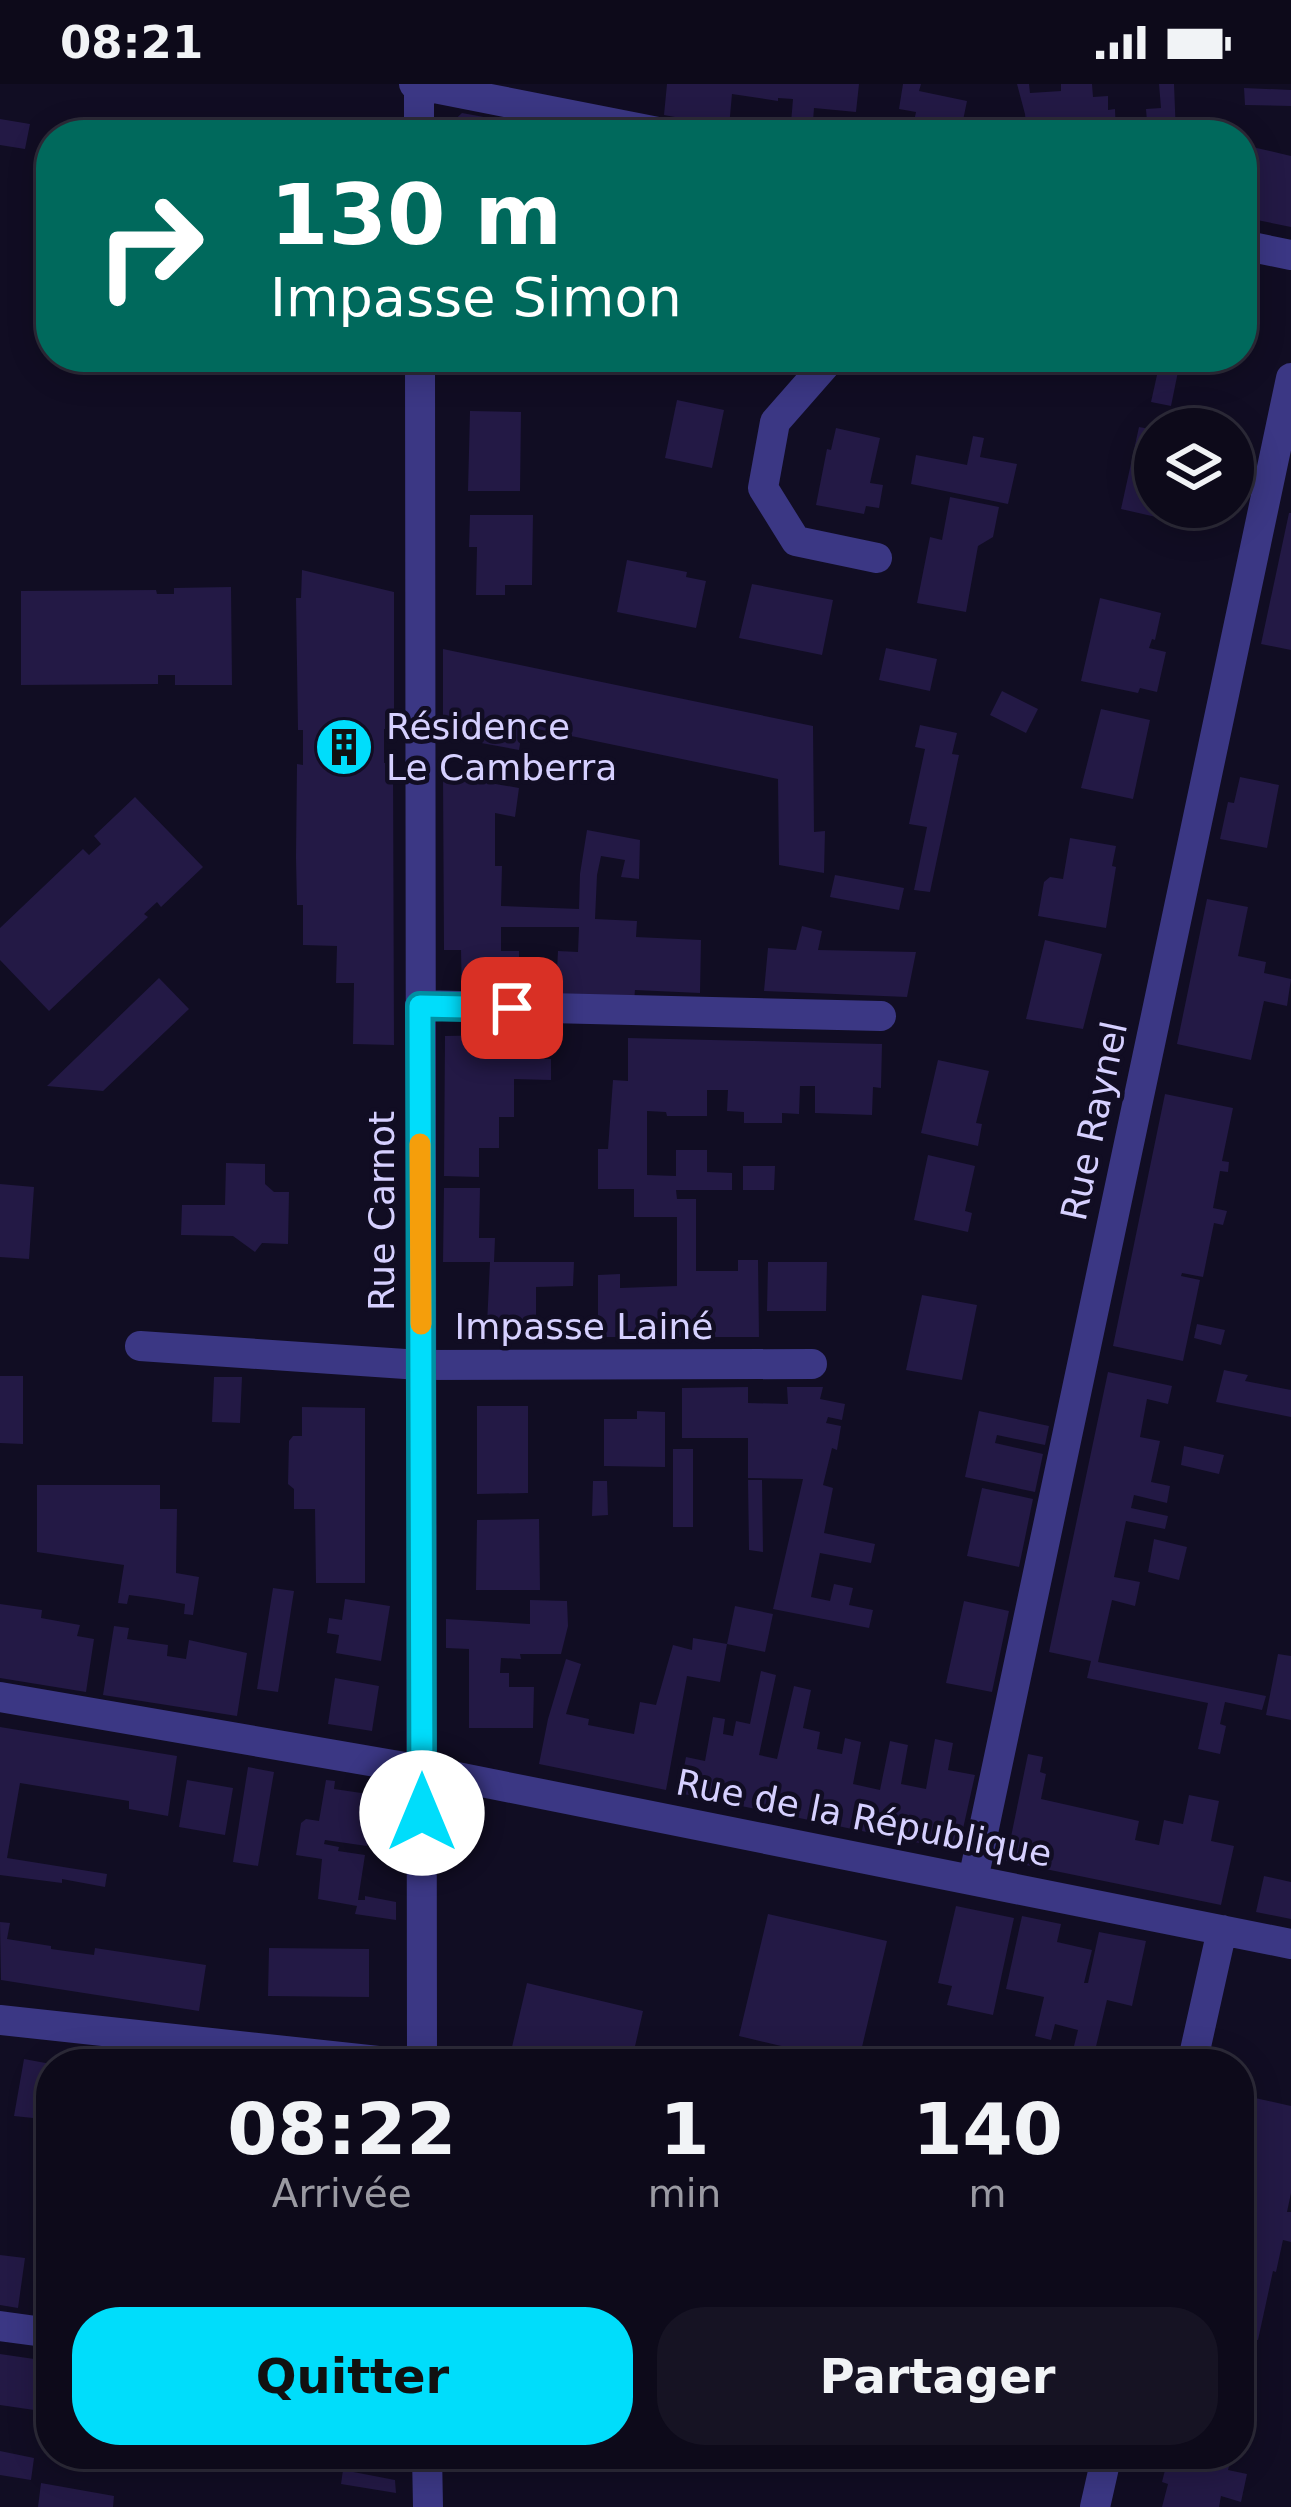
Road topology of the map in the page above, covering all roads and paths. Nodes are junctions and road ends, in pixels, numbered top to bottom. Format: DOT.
graph roads {
  1 [pos="417,84"];
  2 [pos="418,120"];
  3 [pos="598,120"];
  4 [pos="1257,248"];
  5 [pos="1291,254"];
  6 [pos="420,372"];
  7 [pos="819,372"];
  8 [pos="1291,377"];
  9 [pos="878,558"];
  10 [pos="420,1006"];
  11 [pos="881,1016"];
  12 [pos="140,1346"];
  13 [pos="812,1364"];
  14 [pos="421,1365"];
  15 [pos="0,1697"];
  16 [pos="422,1770"];
  17 [pos="974,1880"];
  18 [pos="1222,1930"];
  19 [pos="1291,1944"];
  20 [pos="0,2020"];
  21 [pos="268,2049"];
  22 [pos="422,2049"];
  23 [pos="1195,2049"];
  24 [pos="0,2326"];
  25 [pos="36,2331"];
  26 [pos="427,2469"];
  27 [pos="1104,2469"];
  28 [pos="428,2507"];
  29 [pos="1095,2507"];
  1 -- 2 [label="street"];
  1 -- 3 [label="street"];
  4 -- 5 [label="street"];
  6 -- 10 [label="street, Rue Carnot"];
  7 -- 9 [label="street"];
  8 -- 17 [label="street, Rue Raynel"];
  10 -- 11 [label="street"];
  10 -- 14 [label="street, Rue Carnot"];
  12 -- 14 [label="street, Impasse Lainé"];
  13 -- 14 [label="street, Impasse Lainé"];
  14 -- 16 [label="street, Rue Carnot"];
  15 -- 16 [label="street, Rue de la République"];
  16 -- 17 [label="street, Rue de la République"];
  16 -- 22 [label="street, Rue Carnot"];
  17 -- 18 [label="street, Rue de la République"];
  18 -- 19 [label="street, Rue de la République"];
  18 -- 23 [label="street"];
  20 -- 21 [label="street"];
  24 -- 25 [label="street"];
  26 -- 28 [label="street"];
  27 -- 29 [label="street"];
}
